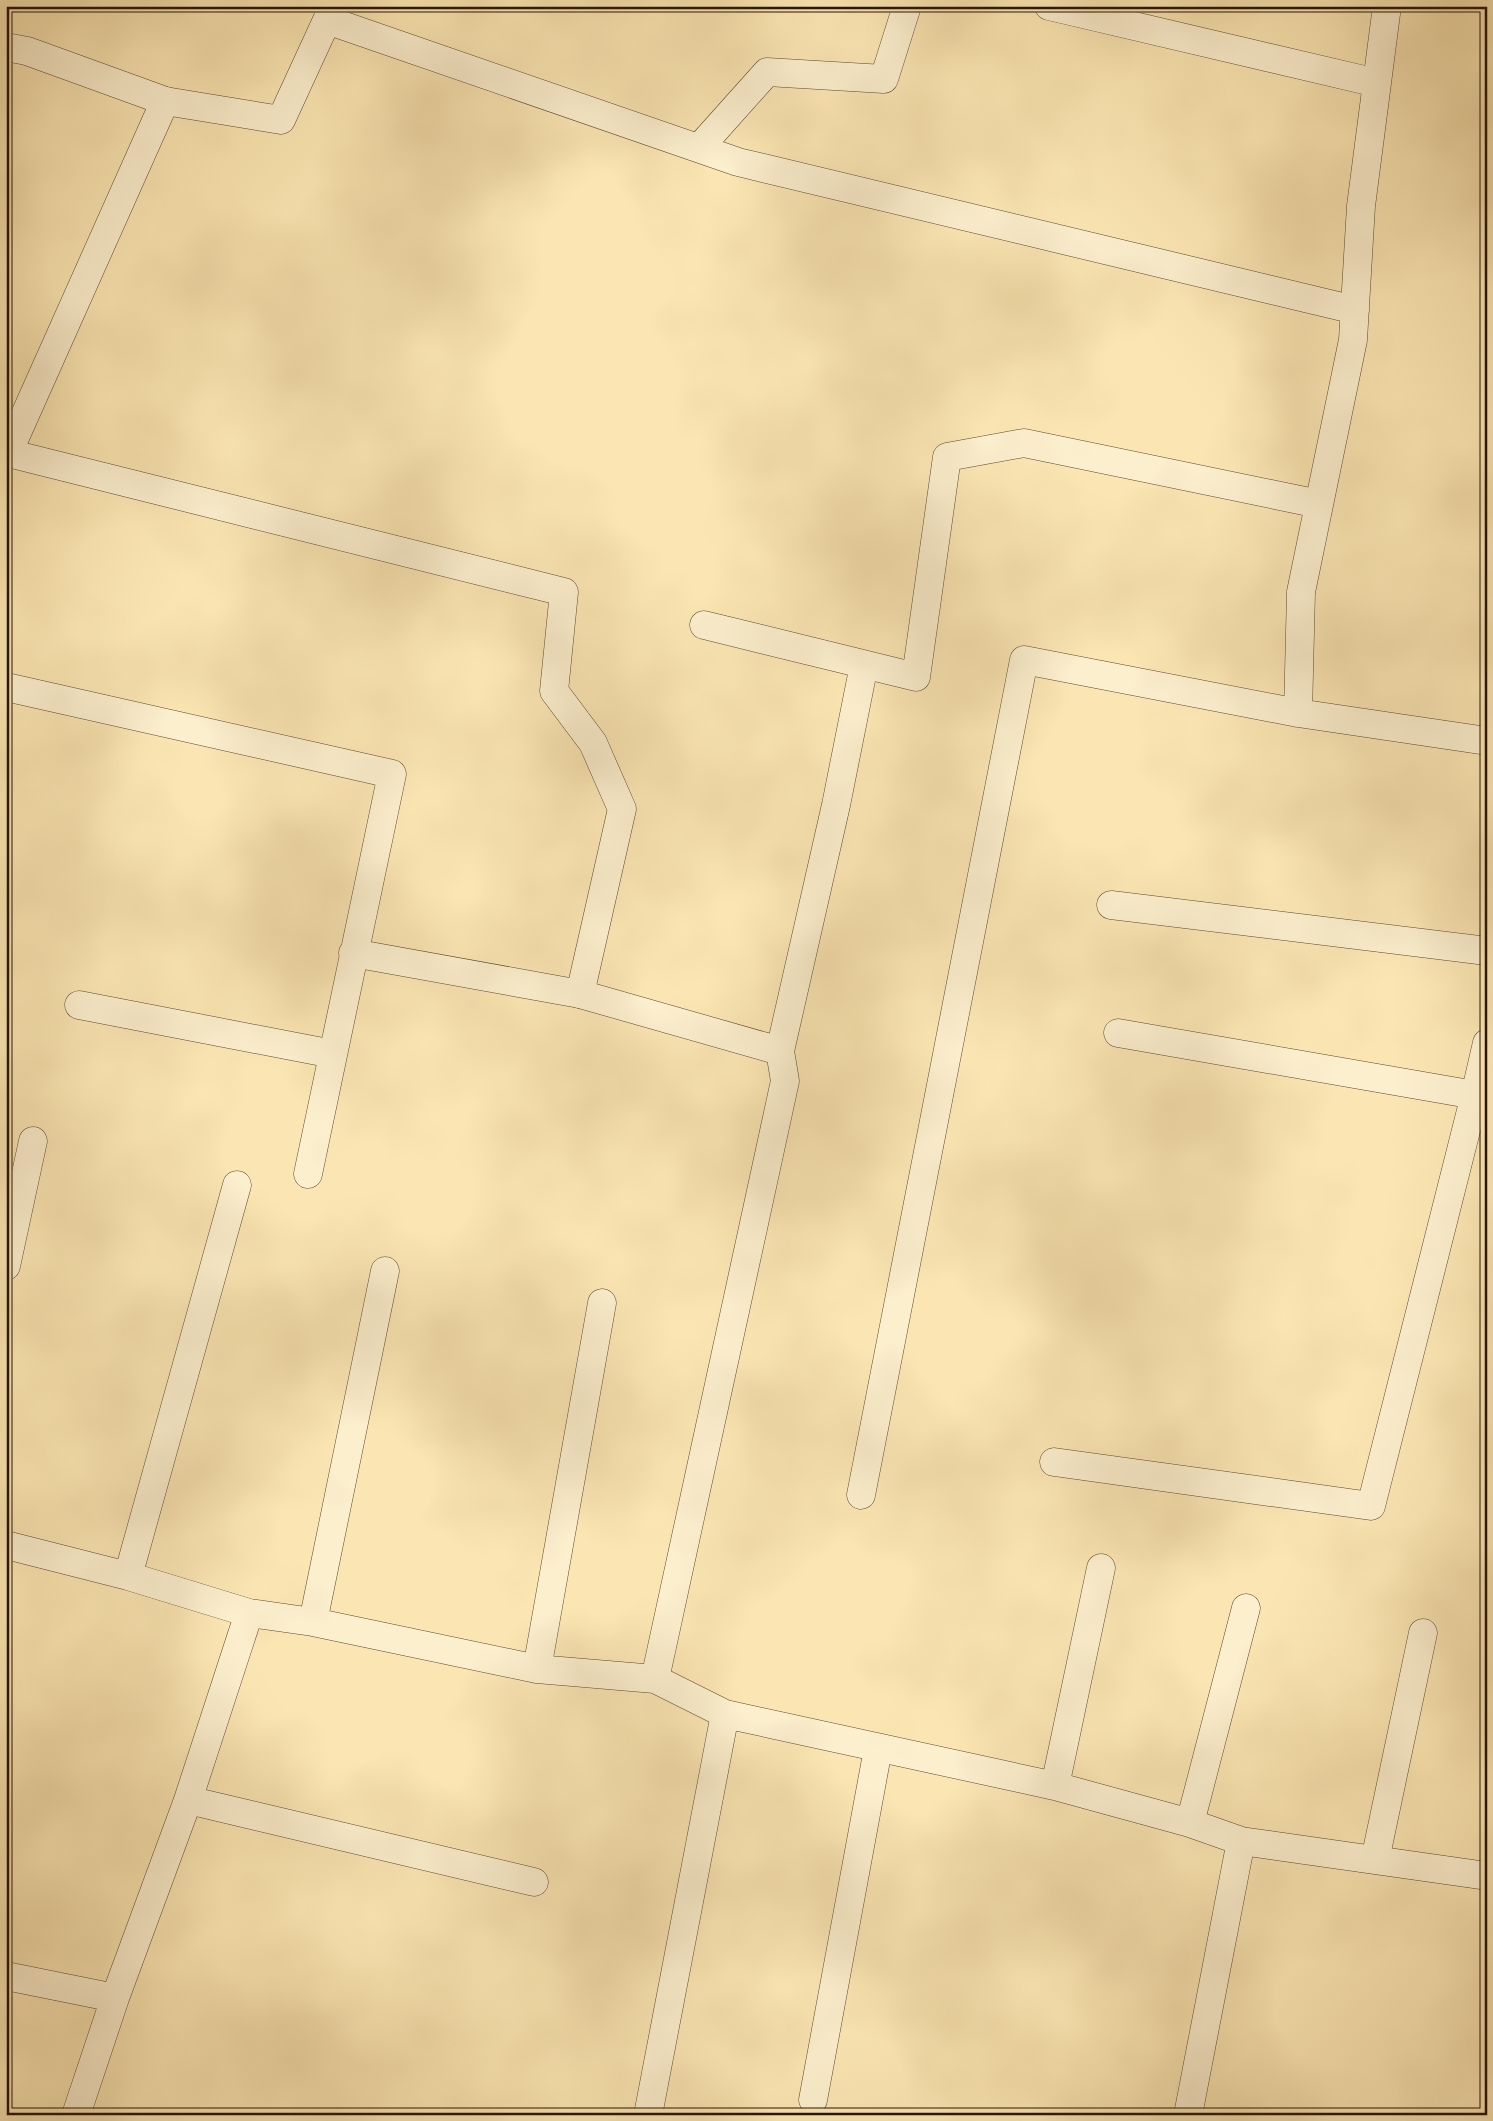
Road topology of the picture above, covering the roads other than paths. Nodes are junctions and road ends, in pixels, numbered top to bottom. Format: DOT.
graph roads {
  1 [pos="907,6"];
  2 [pos="1049,6"];
  3 [pos="1387,6"];
  4 [pos="329,13"];
  5 [pos="6,48"];
  6 [pos="1377,83"];
  7 [pos="165,101"];
  8 [pos="699,148"];
  9 [pos="1355,310"];
  10 [pos="7,455"];
  11 [pos="1319,504"];
  12 [pos="704,626"];
  13 [pos="864,665"];
  14 [pos="6,687"];
  15 [pos="1298,713"];
  16 [pos="1487,741"];
  17 [pos="1110,905"];
  18 [pos="1487,952"];
  19 [pos="353,953"];
  20 [pos="580,994"];
  21 [pos="79,1005"];
  22 [pos="1118,1033"];
  23 [pos="1487,1043"];
  24 [pos="780,1051"];
  25 [pos="333,1054"];
  26 [pos="1481,1096"];
  27 [pos="33,1141"];
  28 [pos="308,1174"];
  29 [pos="237,1185"];
  30 [pos="6,1266"];
  31 [pos="385,1271"];
  32 [pos="602,1303"];
  33 [pos="1054,1462"];
  34 [pos="861,1495"];
  35 [pos="6,1545"];
  36 [pos="1102,1568"];
  37 [pos="128,1576"];
  38 [pos="1246,1608"];
  39 [pos="249,1613"];
  40 [pos="313,1622"];
  41 [pos="1423,1633"];
  42 [pos="538,1669"];
  43 [pos="655,1679"];
  44 [pos="725,1714"];
  45 [pos="878,1749"];
  46 [pos="1055,1786"];
  47 [pos="188,1800"];
  48 [pos="1190,1823"];
  49 [pos="1241,1841"];
  50 [pos="1375,1860"];
  51 [pos="1487,1876"];
  52 [pos="534,1882"];
  53 [pos="6,1976"];
  54 [pos="115,1998"];
  55 [pos="813,2100"];
  56 [pos="76,2115"];
  57 [pos="648,2115"];
  58 [pos="1188,2115"];
  1 -- 8 [label="street"];
  2 -- 6 [label="street"];
  3 -- 6 [label="street"];
  4 -- 7 [label="street"];
  4 -- 8 [label="street"];
  5 -- 7 [label="street"];
  6 -- 9 [label="street"];
  7 -- 10 [label="street"];
  8 -- 9 [label="street"];
  9 -- 11 [label="street"];
  10 -- 20 [label="street"];
  11 -- 13 [label="street"];
  11 -- 15 [label="street"];
  12 -- 13 [label="street"];
  13 -- 24 [label="street"];
  14 -- 19 [label="street"];
  15 -- 16 [label="street"];
  15 -- 34 [label="street"];
  17 -- 18 [label="street"];
  19 -- 20 [label="street"];
  19 -- 25 [label="street"];
  20 -- 24 [label="street"];
  21 -- 25 [label="street"];
  22 -- 26 [label="street"];
  23 -- 26 [label="street"];
  24 -- 43 [label="street"];
  25 -- 28 [label="street"];
  26 -- 33 [label="street"];
  27 -- 30 [label="street"];
  29 -- 37 [label="street"];
  31 -- 40 [label="street"];
  32 -- 42 [label="street"];
  35 -- 37 [label="street"];
  36 -- 46 [label="street"];
  37 -- 39 [label="street"];
  38 -- 48 [label="street"];
  39 -- 40 [label="street"];
  39 -- 47 [label="street"];
  40 -- 42 [label="street"];
  41 -- 50 [label="street"];
  42 -- 43 [label="street"];
  43 -- 44 [label="street"];
  44 -- 45 [label="street"];
  44 -- 57 [label="street"];
  45 -- 46 [label="street"];
  45 -- 55 [label="street"];
  46 -- 48 [label="street"];
  47 -- 52 [label="street"];
  47 -- 54 [label="street"];
  48 -- 49 [label="street"];
  49 -- 50 [label="street"];
  49 -- 58 [label="street"];
  50 -- 51 [label="street"];
  53 -- 54 [label="street"];
  54 -- 56 [label="street"];
}
